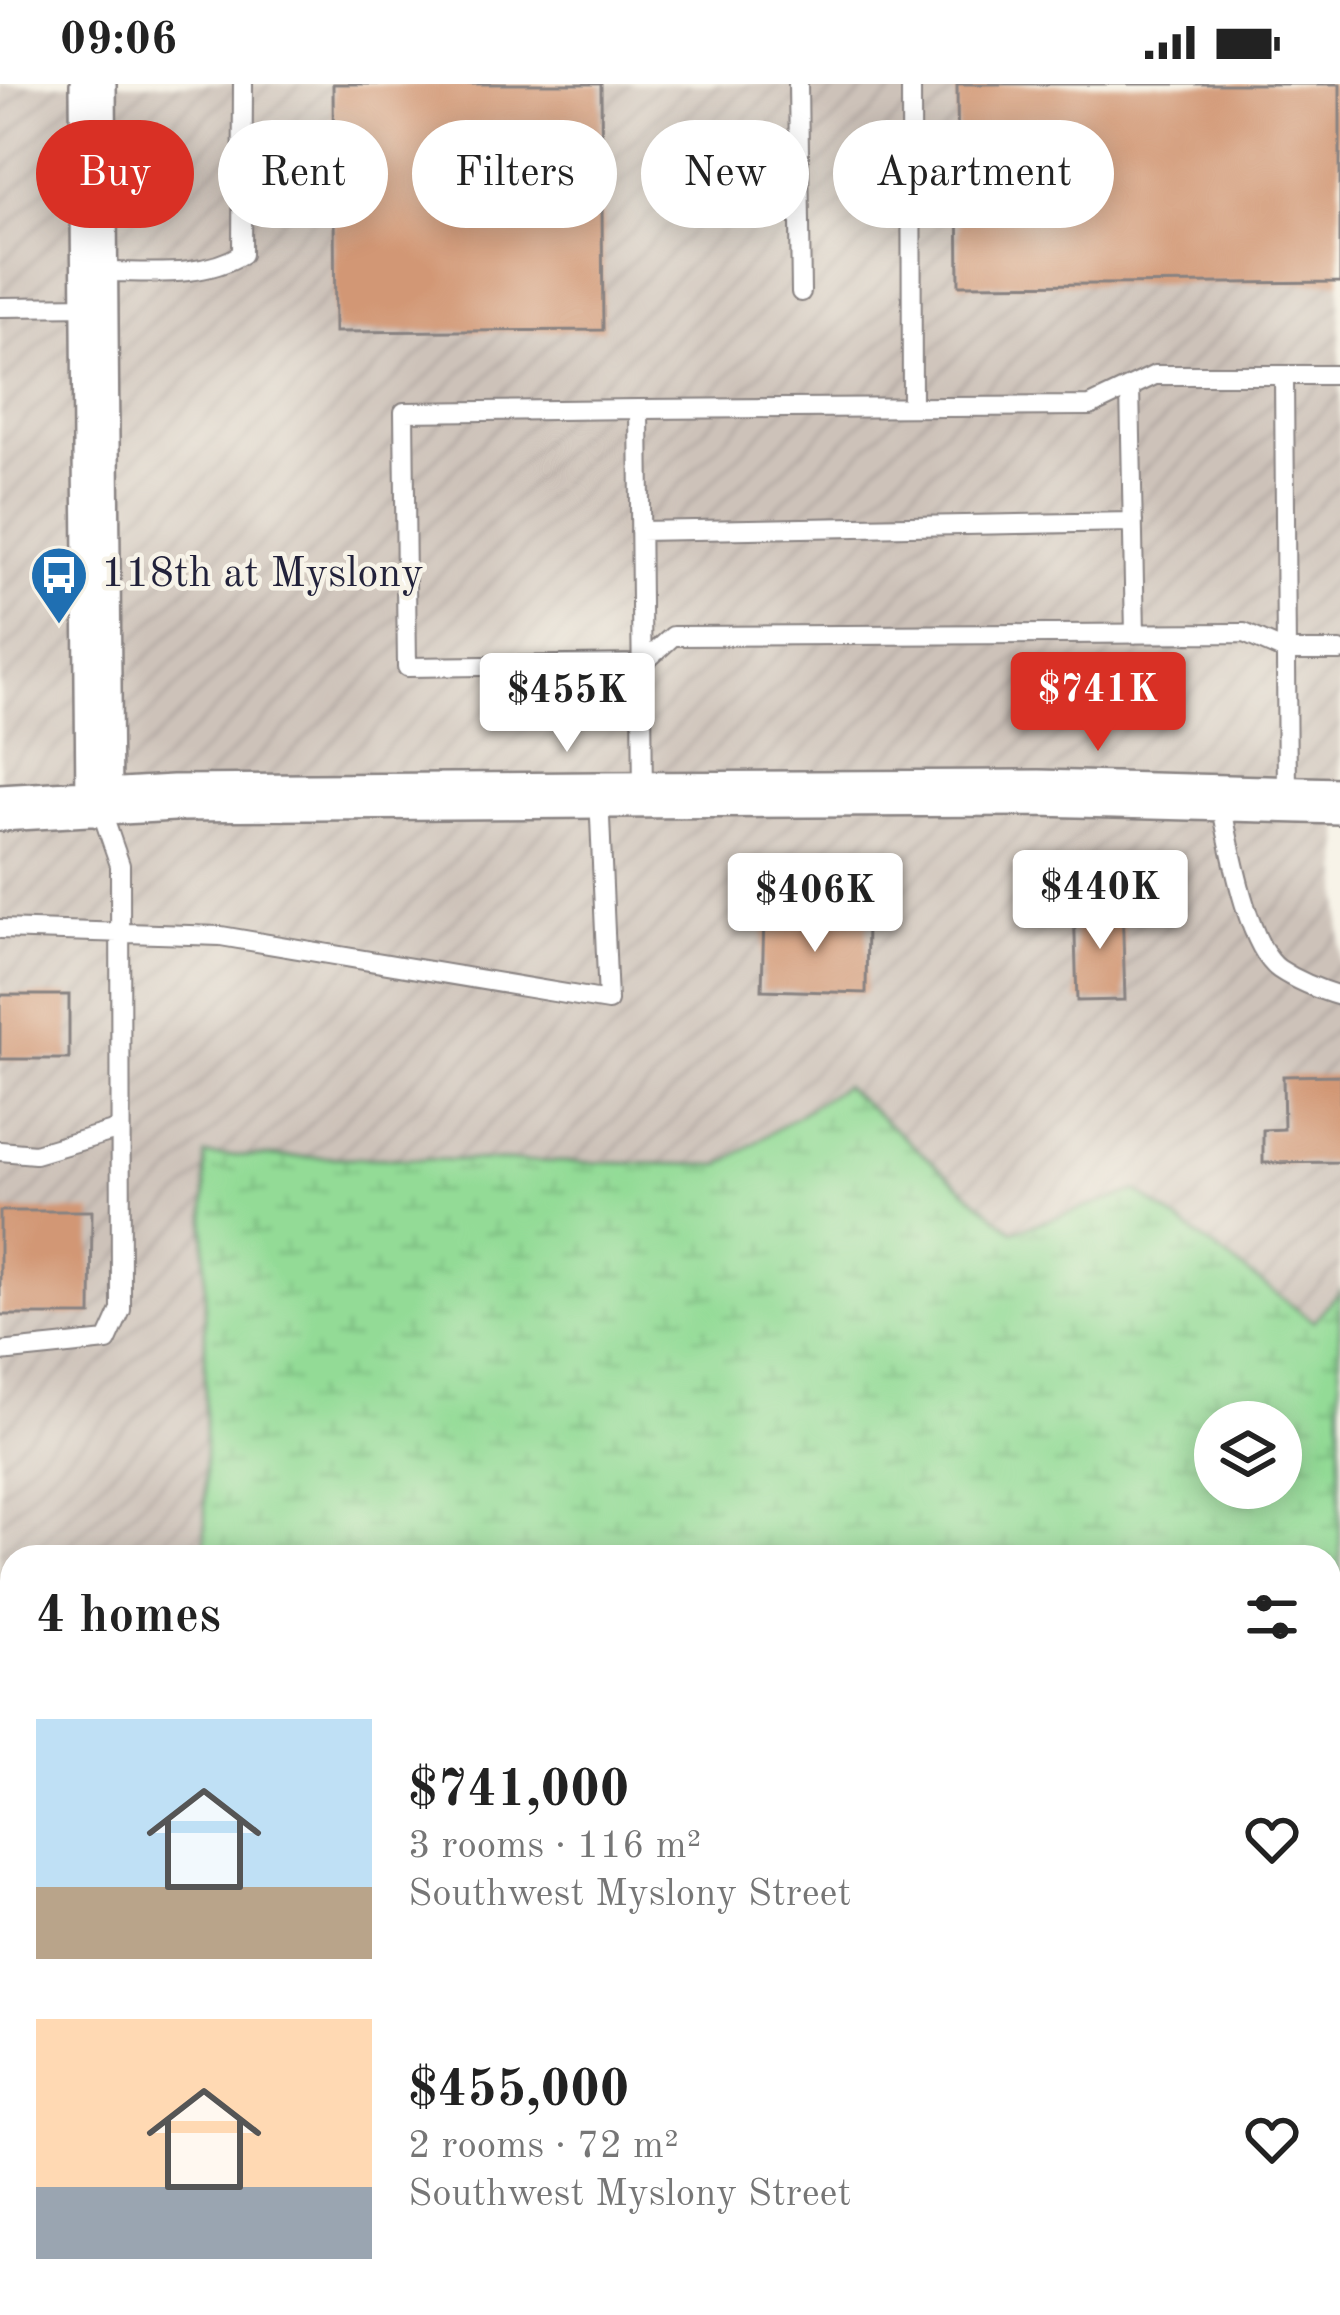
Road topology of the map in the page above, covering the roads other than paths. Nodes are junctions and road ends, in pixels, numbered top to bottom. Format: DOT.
graph roads {
  1 [pos="94,84"];
  2 [pos="243,84"];
  3 [pos="798,84"];
  4 [pos="911,84"];
  5 [pos="95,289"];
  6 [pos="801,292"];
  7 [pos="0,307"];
  8 [pos="1285,375"];
  9 [pos="1340,375"];
  10 [pos="1130,387"];
  11 [pos="912,407"];
  12 [pos="639,409"];
  13 [pos="1132,522"];
  14 [pos="640,531"];
  15 [pos="1135,634"];
  16 [pos="1285,651"];
  17 [pos="1340,651"];
  18 [pos="642,664"];
  19 [pos="621,795"];
  20 [pos="1220,800"];
  21 [pos="1287,800"];
  22 [pos="1340,801"];
  23 [pos="99,804"];
  24 [pos="0,808"];
  25 [pos="0,928"];
  26 [pos="119,928"];
  27 [pos="1340,996"];
  28 [pos="120,1129"];
  29 [pos="0,1151"];
  30 [pos="0,1352"];
  1 -- 5 [label="street"];
  2 -- 5 [label="lane"];
  3 -- 6 [label="lane"];
  4 -- 11 [label="lane"];
  5 -- 7 [label="lane"];
  5 -- 23 [label="street"];
  8 -- 9 [label="lane"];
  8 -- 10 [label="lane"];
  8 -- 16 [label="lane"];
  10 -- 11 [label="lane"];
  10 -- 13 [label="lane"];
  11 -- 12 [label="lane"];
  12 -- 14 [label="lane"];
  12 -- 18 [label="lane"];
  13 -- 14 [label="lane"];
  13 -- 15 [label="lane"];
  14 -- 18 [label="lane"];
  15 -- 16 [label="lane"];
  15 -- 18 [label="lane"];
  16 -- 17 [label="lane"];
  16 -- 21 [label="lane"];
  18 -- 19 [label="lane"];
  19 -- 20 [label="street"];
  19 -- 23 [label="street"];
  19 -- 26 [label="lane"];
  20 -- 21 [label="street"];
  20 -- 27 [label="lane"];
  21 -- 22 [label="street"];
  23 -- 24 [label="street"];
  23 -- 26 [label="lane"];
  25 -- 26 [label="lane"];
  26 -- 28 [label="lane"];
  28 -- 29 [label="lane"];
  28 -- 30 [label="lane"];
}
